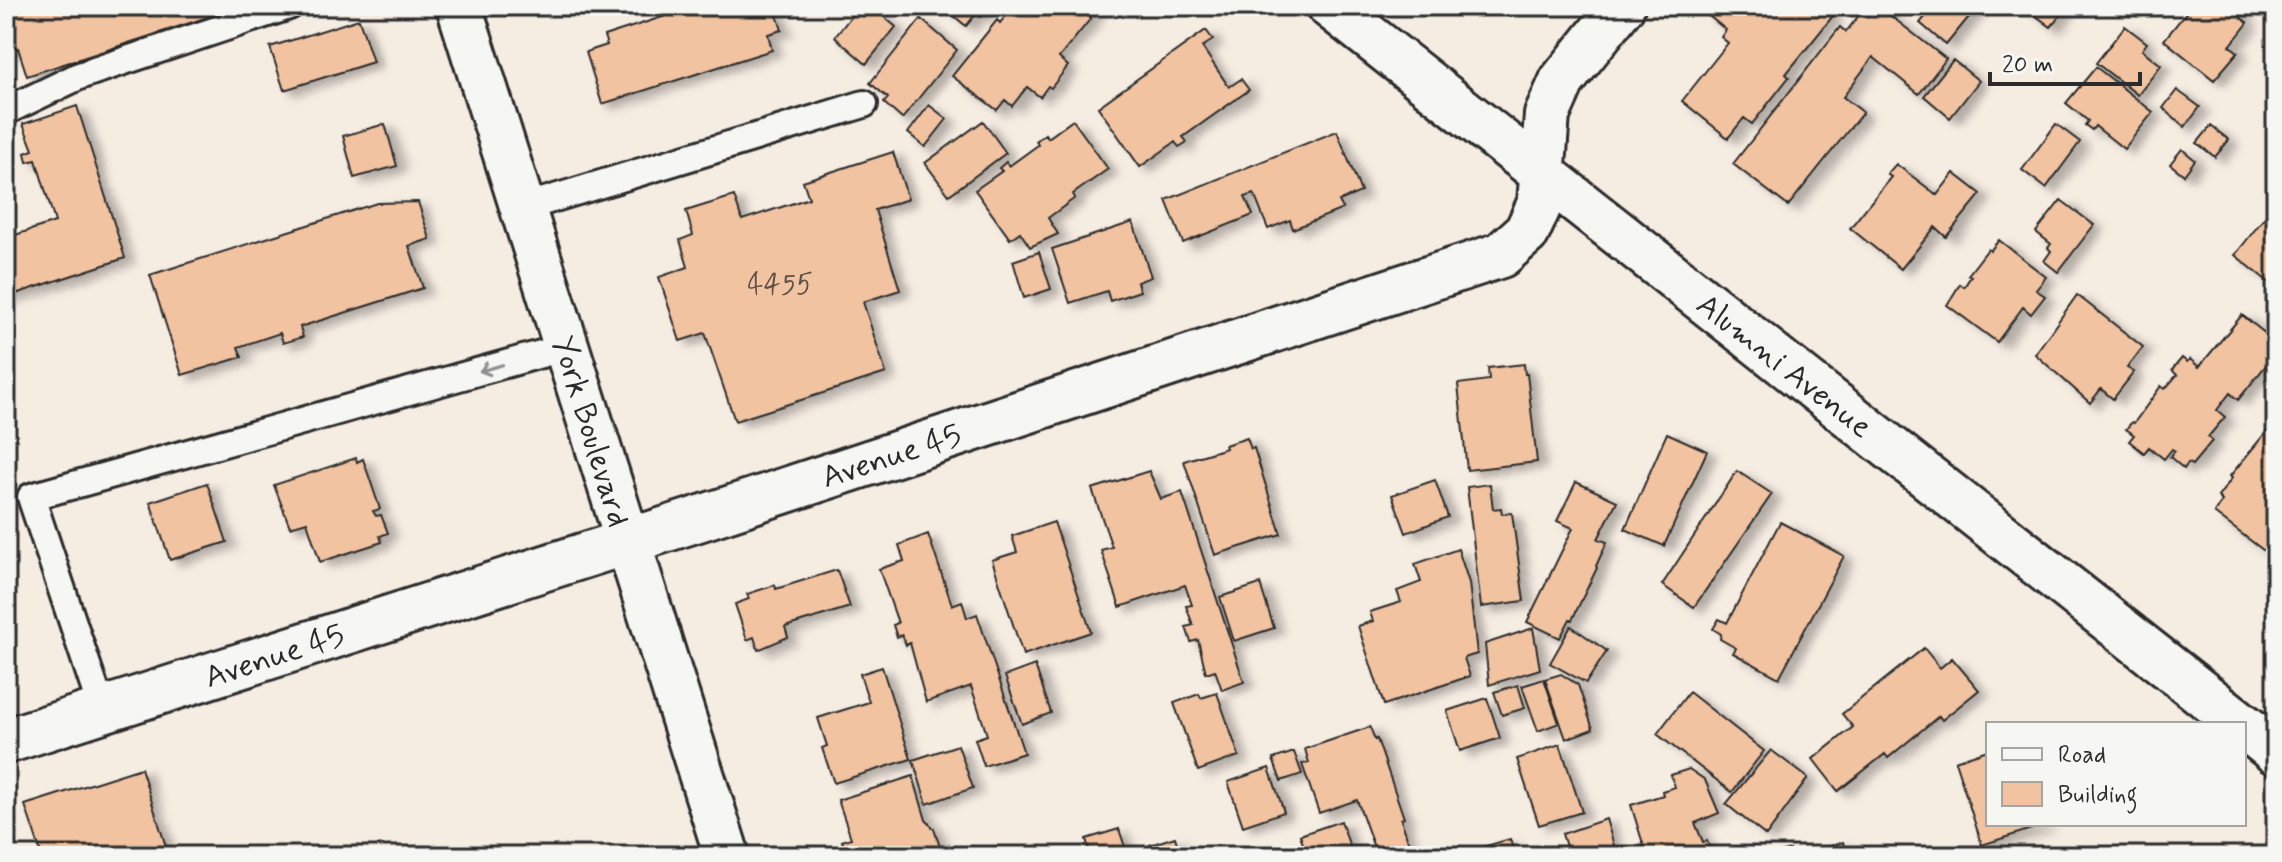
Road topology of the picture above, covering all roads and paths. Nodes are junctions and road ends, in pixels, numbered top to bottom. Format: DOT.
graph roads {
  1 [pos="289,6"];
  2 [pos="459,6"];
  3 [pos="1330,6"];
  4 [pos="1622,6"];
  5 [pos="864,104"];
  6 [pos="6,111"];
  7 [pos="1544,176"];
  8 [pos="522,208"];
  9 [pos="566,347"];
  10 [pos="626,542"];
  11 [pos="102,710"];
  12 [pos="2238,722"];
  13 [pos="2246,728"];
  14 [pos="6,741"];
  15 [pos="2276,752"];
  16 [pos="727,856"];
  1 -- 6 [label="lane"];
  2 -- 8 [label="street, York Boulevard"];
  3 -- 7 [label="street, Alumni Avenue"];
  4 -- 7 [label="street, Avenue 45"];
  5 -- 8 [label="lane"];
  7 -- 10 [label="street, Avenue 45"];
  7 -- 12 [label="street, Alumni Avenue"];
  8 -- 9 [label="street, York Boulevard"];
  9 -- 10 [label="street, York Boulevard"];
  9 -- 11 [label="lane, one-way"];
  10 -- 11 [label="street, Avenue 45"];
  10 -- 16 [label="street, York Boulevard"];
  11 -- 14 [label="street, Avenue 45"];
  13 -- 15 [label="street, Alumni Avenue"];
}
